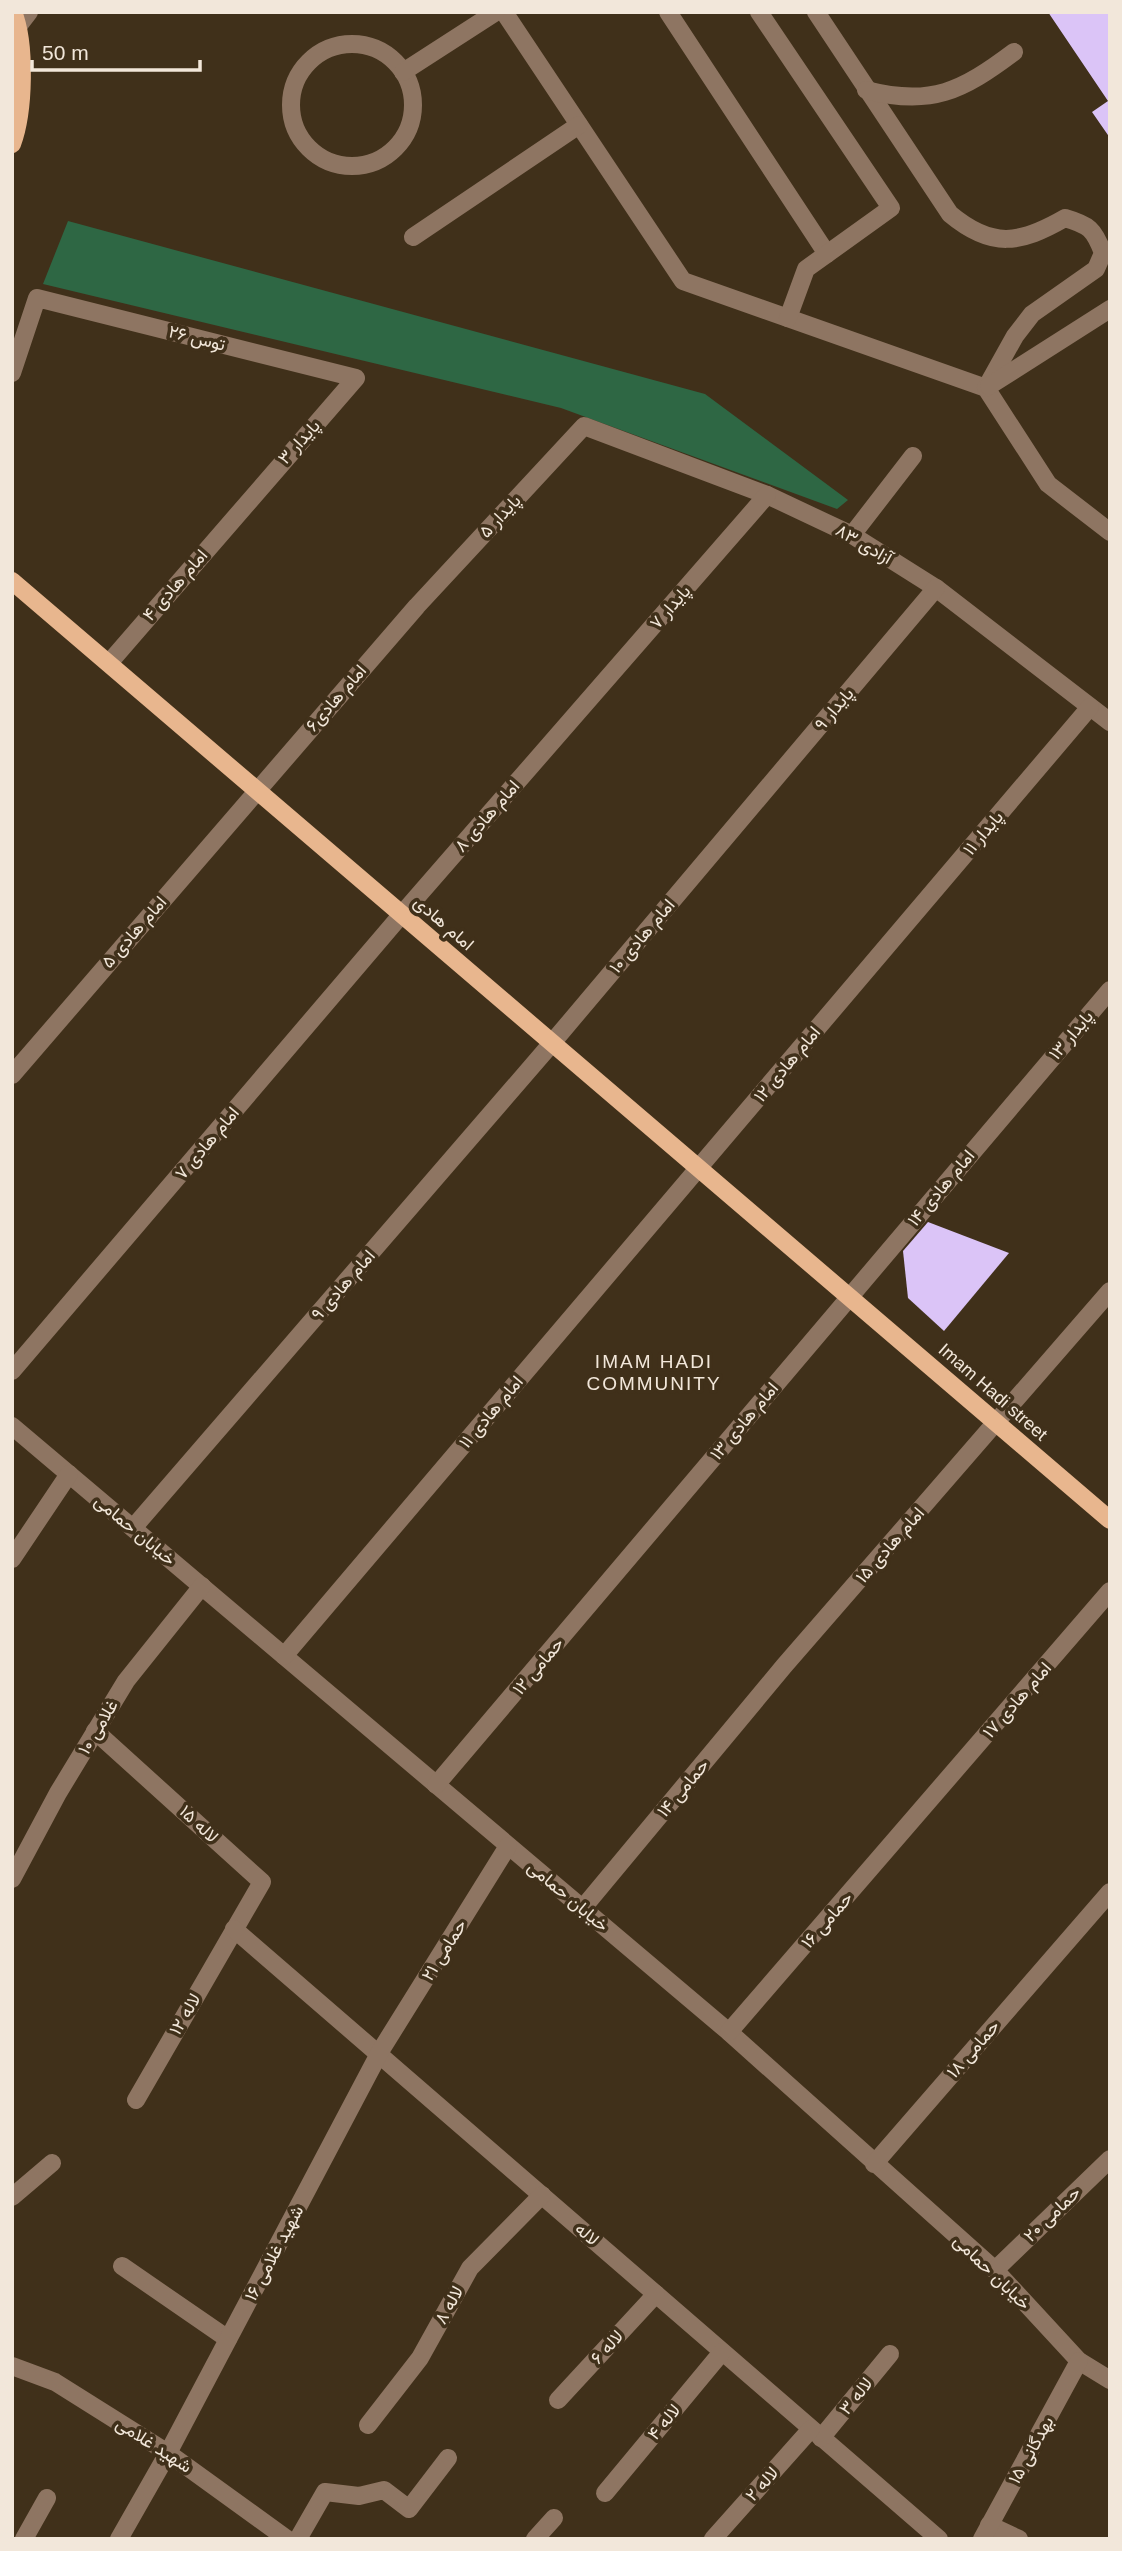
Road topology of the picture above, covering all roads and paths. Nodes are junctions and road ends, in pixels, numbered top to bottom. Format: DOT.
graph roads {
  1 [pos="496,12"];
  2 [pos="504,12"];
  3 [pos="668,12"];
  4 [pos="759,12"];
  5 [pos="816,12"];
  6 [pos="20,17"];
  7 [pos="1014,52"];
  8 [pos="403,72"];
  9 [pos="866,90"];
  10 [pos="579,125"];
  11 [pos="12,144"];
  12 [pos="413,237"];
  13 [pos="827,254"];
  14 [pos="1110,309"];
  15 [pos="788,318"];
  16 [pos="12,373"];
  17 [pos="356,378"];
  18 [pos="986,388"];
  19 [pos="584,426"];
  20 [pos="913,456"];
  21 [pos="768,495"];
  22 [pos="242,507"];
  23 [pos="1110,532"];
  24 [pos="852,535"];
  25 [pos="12,580"];
  26 [pos="936,588"];
  27 [pos="416,606"];
  28 [pos="108,663"];
  29 [pos="1090,706"];
  30 [pos="572,719"];
  31 [pos="1110,722"];
  32 [pos="256,789"];
  33 [pos="732,830"];
  34 [pos="402,914"];
  35 [pos="876,960"];
  36 [pos="1110,990"];
  37 [pos="552,1043"];
  38 [pos="12,1075"];
  39 [pos="1033,1080"];
  40 [pos="699,1168"];
  41 [pos="1110,1291"];
  42 [pos="849,1296"];
  43 [pos="12,1371"];
  44 [pos="997,1423"];
  45 [pos="12,1426"];
  46 [pos="69,1474"];
  47 [pos="1110,1520"];
  48 [pos="133,1528"];
  49 [pos="639,1546"];
  50 [pos="12,1559"];
  51 [pos="202,1586"];
  52 [pos="1110,1591"];
  53 [pos="284,1656"];
  54 [pos="784,1666"];
  55 [pos="95,1731"];
  56 [pos="436,1785"];
  57 [pos="925,1808"];
  58 [pos="508,1846"];
  59 [pos="12,1879"];
  60 [pos="1110,1892"];
  61 [pos="582,1909"];
  62 [pos="234,1929"];
  63 [pos="729,2032"];
  64 [pos="379,2054"];
  65 [pos="136,2100"];
  66 [pos="1110,2159"];
  67 [pos="52,2162"];
  68 [pos="874,2164"];
  69 [pos="542,2194"];
  70 [pos="12,2197"];
  71 [pos="122,2266"];
  72 [pos="995,2270"];
  73 [pos="656,2294"];
  74 [pos="228,2339"];
  75 [pos="722,2352"];
  76 [pos="890,2354"];
  77 [pos="1079,2361"];
  78 [pos="12,2366"];
  79 [pos="1110,2380"];
  80 [pos="558,2400"];
  81 [pos="368,2425"];
  82 [pos="816,2433"];
  83 [pos="168,2453"];
  84 [pos="447,2458"];
  85 [pos="605,2493"];
  86 [pos="47,2498"];
  87 [pos="554,2518"];
  88 [pos="986,2532"];
  89 [pos="24,2539"];
  90 [pos="119,2539"];
  91 [pos="286,2539"];
  92 [pos="298,2539"];
  93 [pos="535,2539"];
  94 [pos="713,2539"];
  95 [pos="939,2539"];
  96 [pos="1019,2539"];
  1 -- 8 [label="street"];
  2 -- 10 [label="street"];
  3 -- 13 [label="street"];
  4 -- 13 [label="street"];
  5 -- 9 [label="street"];
  6 -- 11 [label="main road"];
  7 -- 9 [label="street"];
  8 -- 8 [label="street"];
  9 -- 18 [label="street"];
  10 -- 12 [label="street"];
  10 -- 15 [label="street"];
  13 -- 15 [label="street"];
  14 -- 18 [label="street"];
  15 -- 18 [label="street"];
  16 -- 17 [label="street, توس ۲۶"];
  17 -- 22 [label="street, پایدار ۳"];
  18 -- 23 [label="street"];
  19 -- 21 [label="street, آزادی ۸۳"];
  19 -- 27 [label="street, پایدار ۵"];
  20 -- 24 [label="street"];
  21 -- 24 [label="street, آزادی ۸۳"];
  21 -- 30 [label="street, پایدار ۷"];
  22 -- 28 [label="street, امام هادی ۴"];
  24 -- 26 [label="street, آزادی ۸۳"];
  25 -- 28 [label="main road, امام هادی"];
  26 -- 29 [label="street, آزادی ۸۳"];
  26 -- 33 [label="street, پایدار ۹"];
  27 -- 32 [label="street, امام هادی۶"];
  28 -- 32 [label="main road, امام هادی"];
  29 -- 31 [label="street, آزادی ۸۳"];
  29 -- 35 [label="street, پایدار ۱۱"];
  30 -- 34 [label="street, امام هادی ۸"];
  32 -- 34 [label="main road, امام هادی"];
  32 -- 38 [label="street, امام هادی ۵"];
  33 -- 37 [label="street, امام هادی ۱۰"];
  34 -- 37 [label="main road, امام هادی"];
  34 -- 43 [label="street, امام هادی ۷"];
  35 -- 40 [label="street, امام هادی ۱۲"];
  36 -- 39 [label="street, پایدار ۱۳"];
  37 -- 40 [label="main road, امام هادی"];
  37 -- 48 [label="street, امام هادی ۹"];
  39 -- 42 [label="street, امام هادی ۱۴"];
  40 -- 42 [label="main road, امام هادی"];
  40 -- 53 [label="street, امام هادی ۱۱"];
  41 -- 44 [label="street, امام هادی ۱۵"];
  42 -- 44 [label="main road, Imam Hadi street"];
  42 -- 49 [label="street, امام هادی ۱۳"];
  44 -- 47 [label="main road, Imam Hadi street"];
  44 -- 54 [label="street, امام هادی ۱۵"];
  45 -- 46 [label="street, خیابان حمامی"];
  46 -- 48 [label="street, خیابان حمامی"];
  46 -- 50 [label="street"];
  48 -- 51 [label="street, خیابان حمامی"];
  49 -- 56 [label="street, حمامی ۱۲"];
  51 -- 53 [label="street, خیابان حمامی"];
  51 -- 55 [label="street, غلامی ۱۰"];
  52 -- 57 [label="street, امام هادی ۱۷"];
  53 -- 56 [label="street, خیابان حمامی"];
  54 -- 61 [label="street, حمامی ۱۴"];
  55 -- 59 [label="street, غلامی ۱۰"];
  55 -- 62 [label="street, لاله ۱۵"];
  56 -- 58 [label="street, خیابان حمامی"];
  57 -- 63 [label="street, حمامی ۱۶"];
  58 -- 61 [label="street, خیابان حمامی"];
  58 -- 64 [label="street, حمامی ۲۱"];
  60 -- 68 [label="street, حمامی ۱۸"];
  61 -- 63 [label="street, خیابان حمامی"];
  62 -- 64 [label="street, لاله"];
  62 -- 65 [label="street, لاله ۱۲"];
  63 -- 68 [label="street, خیابان حمامی"];
  64 -- 69 [label="street, لاله"];
  64 -- 74 [label="street, شهید غلامی ۱۶"];
  66 -- 72 [label="street, حمامی ۲۰"];
  67 -- 70 [label="street"];
  68 -- 72 [label="street, خیابان حمامی"];
  69 -- 73 [label="street, لاله"];
  69 -- 81 [label="street, لاله ۸"];
  71 -- 74 [label="street"];
  72 -- 77 [label="street, خیابان حمامی"];
  73 -- 75 [label="street, لاله"];
  73 -- 80 [label="street, لاله ۶"];
  74 -- 83 [label="street, شهید غلامی ۱۶"];
  75 -- 82 [label="street, لاله"];
  75 -- 85 [label="street, لاله ۴"];
  76 -- 82 [label="street, لاله ۳"];
  77 -- 79 [label="street, خیابان حمامی"];
  77 -- 88 [label="street, بهدگانی ۱۵"];
  78 -- 83 [label="street, شهید غلامی"];
  82 -- 94 [label="street, لاله ۲"];
  82 -- 95 [label="street, لاله"];
  83 -- 90 [label="street, شهید غلامی ۱۶"];
  83 -- 91 [label="street, شهید غلامی"];
  84 -- 92 [label="street"];
  86 -- 89 [label="street"];
  87 -- 93 [label="street"];
  88 -- 96 [label="street"];
}
